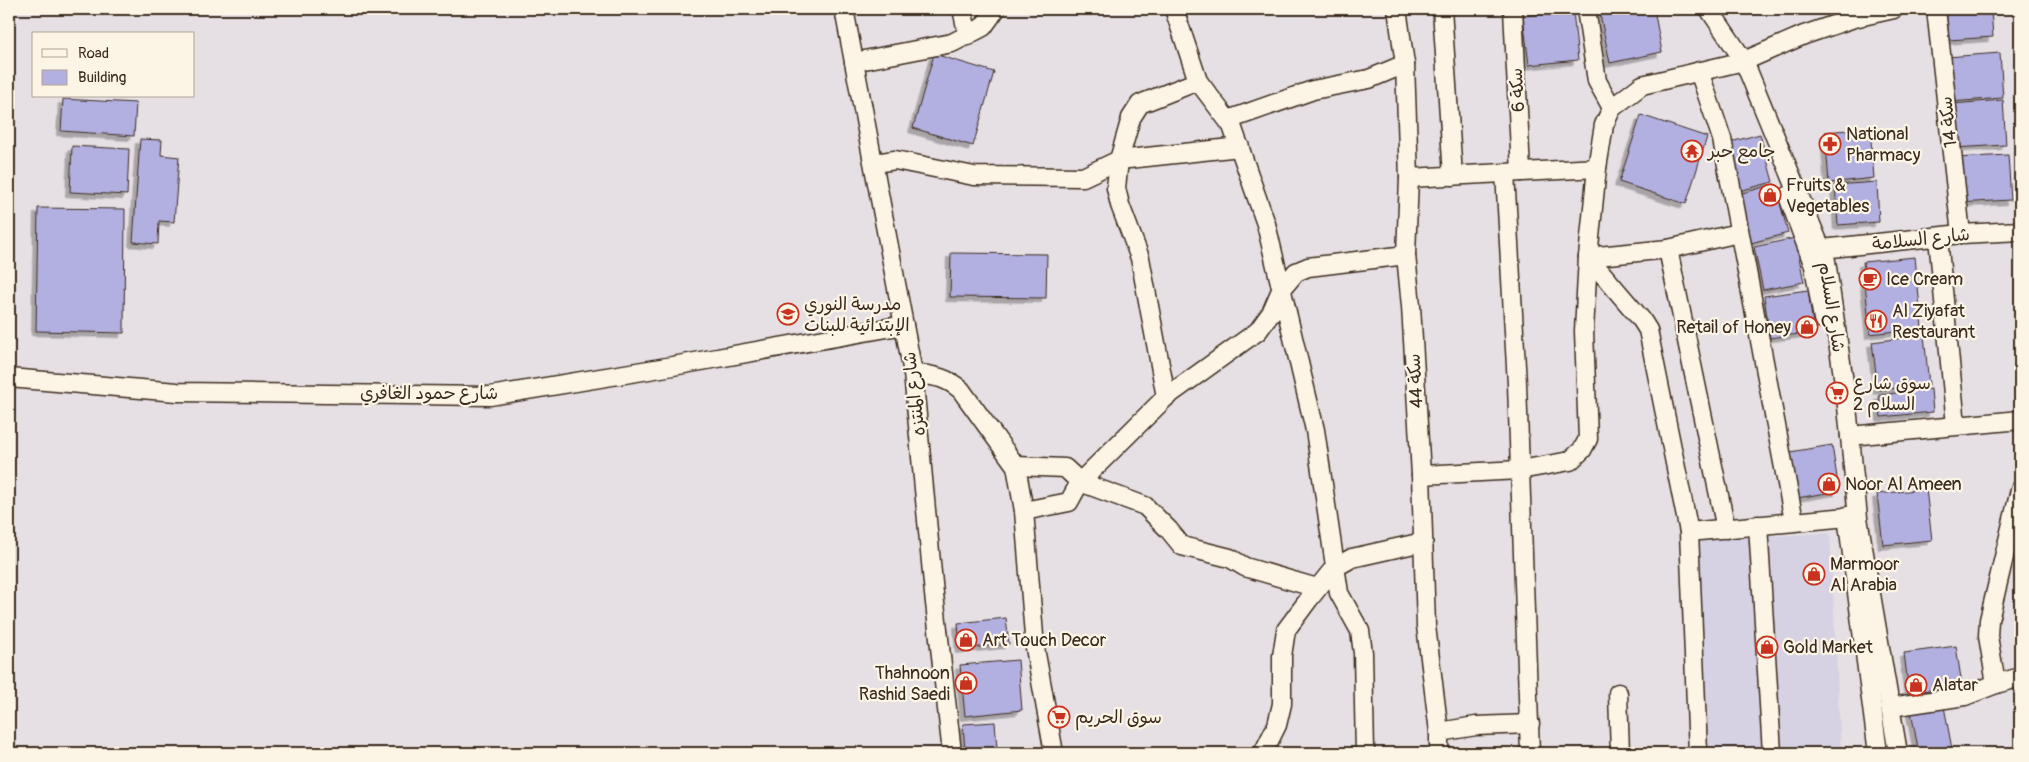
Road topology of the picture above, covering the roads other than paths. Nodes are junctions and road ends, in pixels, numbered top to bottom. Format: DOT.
graph roads {
  1 [pos="844,9"];
  2 [pos="962,9"];
  3 [pos="996,9"];
  4 [pos="1174,9"];
  5 [pos="1397,9"];
  6 [pos="1442,9"];
  7 [pos="1514,9"];
  8 [pos="1586,9"];
  9 [pos="1709,9"];
  10 [pos="1894,9"];
  11 [pos="1936,9"];
  12 [pos="968,36"];
  13 [pos="854,62"];
  14 [pos="1738,62"];
  15 [pos="1405,64"];
  16 [pos="1699,71"];
  17 [pos="1198,80"];
  18 [pos="1612,108"];
  19 [pos="1228,120"];
  20 [pos="1240,147"];
  21 [pos="1120,160"];
  22 [pos="874,163"];
  23 [pos="1597,168"];
  24 [pos="1513,173"];
  25 [pos="1453,176"];
  26 [pos="1408,178"];
  27 [pos="2020,231"];
  28 [pos="1739,233"];
  29 [pos="1960,234"];
  30 [pos="1938,238"];
  31 [pos="1668,249"];
  32 [pos="1822,249"];
  33 [pos="1406,255"];
  34 [pos="1588,257"];
  35 [pos="1281,290"];
  36 [pos="904,325"];
  37 [pos="913,373"];
  38 [pos="9,378"];
  39 [pos="1166,396"];
  40 [pos="1956,425"];
  41 [pos="2020,425"];
  42 [pos="1850,436"];
  43 [pos="1016,466"];
  44 [pos="1520,470"];
  45 [pos="1421,475"];
  46 [pos="1080,482"];
  47 [pos="2020,490"];
  48 [pos="1024,511"];
  49 [pos="1847,517"];
  50 [pos="1794,521"];
  51 [pos="1758,525"];
  52 [pos="2016,527"];
  53 [pos="1726,529"];
  54 [pos="1689,532"];
  55 [pos="1423,542"];
  56 [pos="1334,568"];
  57 [pos="1317,588"];
  58 [pos="2020,677"];
  59 [pos="1996,684"];
  60 [pos="1618,693"];
  61 [pos="1891,707"];
  62 [pos="1530,724"];
  63 [pos="1439,732"];
  64 [pos="952,753"];
  65 [pos="1054,753"];
  66 [pos="1263,753"];
  67 [pos="1365,753"];
  68 [pos="1439,753"];
  69 [pos="1530,753"];
  70 [pos="1620,753"];
  71 [pos="1698,753"];
  72 [pos="1772,753"];
  73 [pos="1878,753"];
  74 [pos="1898,753"];
  1 -- 13 [label="street, شارع المنتزه"];
  2 -- 12 [label="street"];
  3 -- 12 [label="street"];
  4 -- 17 [label="street"];
  5 -- 15 [label="street, سكة 44"];
  6 -- 25 [label="street"];
  7 -- 24 [label="street, سكة 6"];
  8 -- 18 [label="street"];
  9 -- 14 [label="street, شارع السلام"];
  10 -- 14 [label="street"];
  11 -- 29 [label="street, سكة 14"];
  12 -- 13 [label="street"];
  13 -- 22 [label="street, شارع المنتزه"];
  14 -- 16 [label="street"];
  14 -- 32 [label="street, شارع السلام"];
  14 -- 49 [label="street, شارع السلام"];
  15 -- 19 [label="street"];
  15 -- 26 [label="street, سكة 44"];
  16 -- 18 [label="street"];
  16 -- 28 [label="street"];
  17 -- 19 [label="street"];
  17 -- 21 [label="street"];
  18 -- 23 [label="street"];
  19 -- 20 [label="street"];
  20 -- 21 [label="street"];
  20 -- 35 [label="street"];
  21 -- 22 [label="street"];
  21 -- 39 [label="street"];
  22 -- 36 [label="street, شارع المنتزه"];
  23 -- 24 [label="street"];
  23 -- 34 [label="street"];
  24 -- 25 [label="street"];
  24 -- 44 [label="street, سكة 6"];
  25 -- 26 [label="street"];
  26 -- 33 [label="street, سكة 44"];
  27 -- 29 [label="street, شارع السلامة"];
  28 -- 31 [label="street"];
  28 -- 50 [label="street"];
  29 -- 30 [label="street, شارع السلامة"];
  30 -- 32 [label="street, شارع السلامة"];
  30 -- 40 [label="street"];
  31 -- 34 [label="street"];
  31 -- 53 [label="street"];
  32 -- 42 [label="street, شارع السلام"];
  33 -- 35 [label="street"];
  33 -- 45 [label="street, سكة 44"];
  34 -- 44 [label="street"];
  34 -- 54 [label="street"];
  35 -- 39 [label="street"];
  35 -- 56 [label="street"];
  36 -- 37 [label="street, شارع المنتزه"];
  36 -- 38 [label="street, شارع حمود الغافري"];
  37 -- 43 [label="street"];
  37 -- 64 [label="street, شارع المنتزه"];
  39 -- 46 [label="street"];
  40 -- 41 [label="street"];
  40 -- 42 [label="street"];
  42 -- 61 [label="street, شارع السلام"];
  43 -- 46 [label="street"];
  43 -- 48 [label="street"];
  44 -- 45 [label="street"];
  44 -- 62 [label="street, سكة 6"];
  45 -- 55 [label="street, سكة 44"];
  46 -- 48 [label="street"];
  46 -- 57 [label="street"];
  47 -- 52 [label="street"];
  48 -- 65 [label="street"];
  49 -- 50 [label="street"];
  49 -- 73 [label="street, شارع السلام"];
  50 -- 51 [label="street"];
  51 -- 53 [label="street"];
  51 -- 72 [label="street"];
  52 -- 59 [label="street"];
  53 -- 54 [label="street"];
  54 -- 71 [label="street"];
  55 -- 56 [label="street"];
  55 -- 63 [label="street, سكة 44"];
  56 -- 57 [label="street"];
  56 -- 67 [label="street"];
  57 -- 66 [label="street"];
  58 -- 59 [label="street"];
  59 -- 61 [label="street"];
  60 -- 70 [label="street"];
  61 -- 74 [label="street, شارع السلام"];
  62 -- 63 [label="street"];
  62 -- 69 [label="street, سكة 6"];
  63 -- 68 [label="street, سكة 44"];
}
